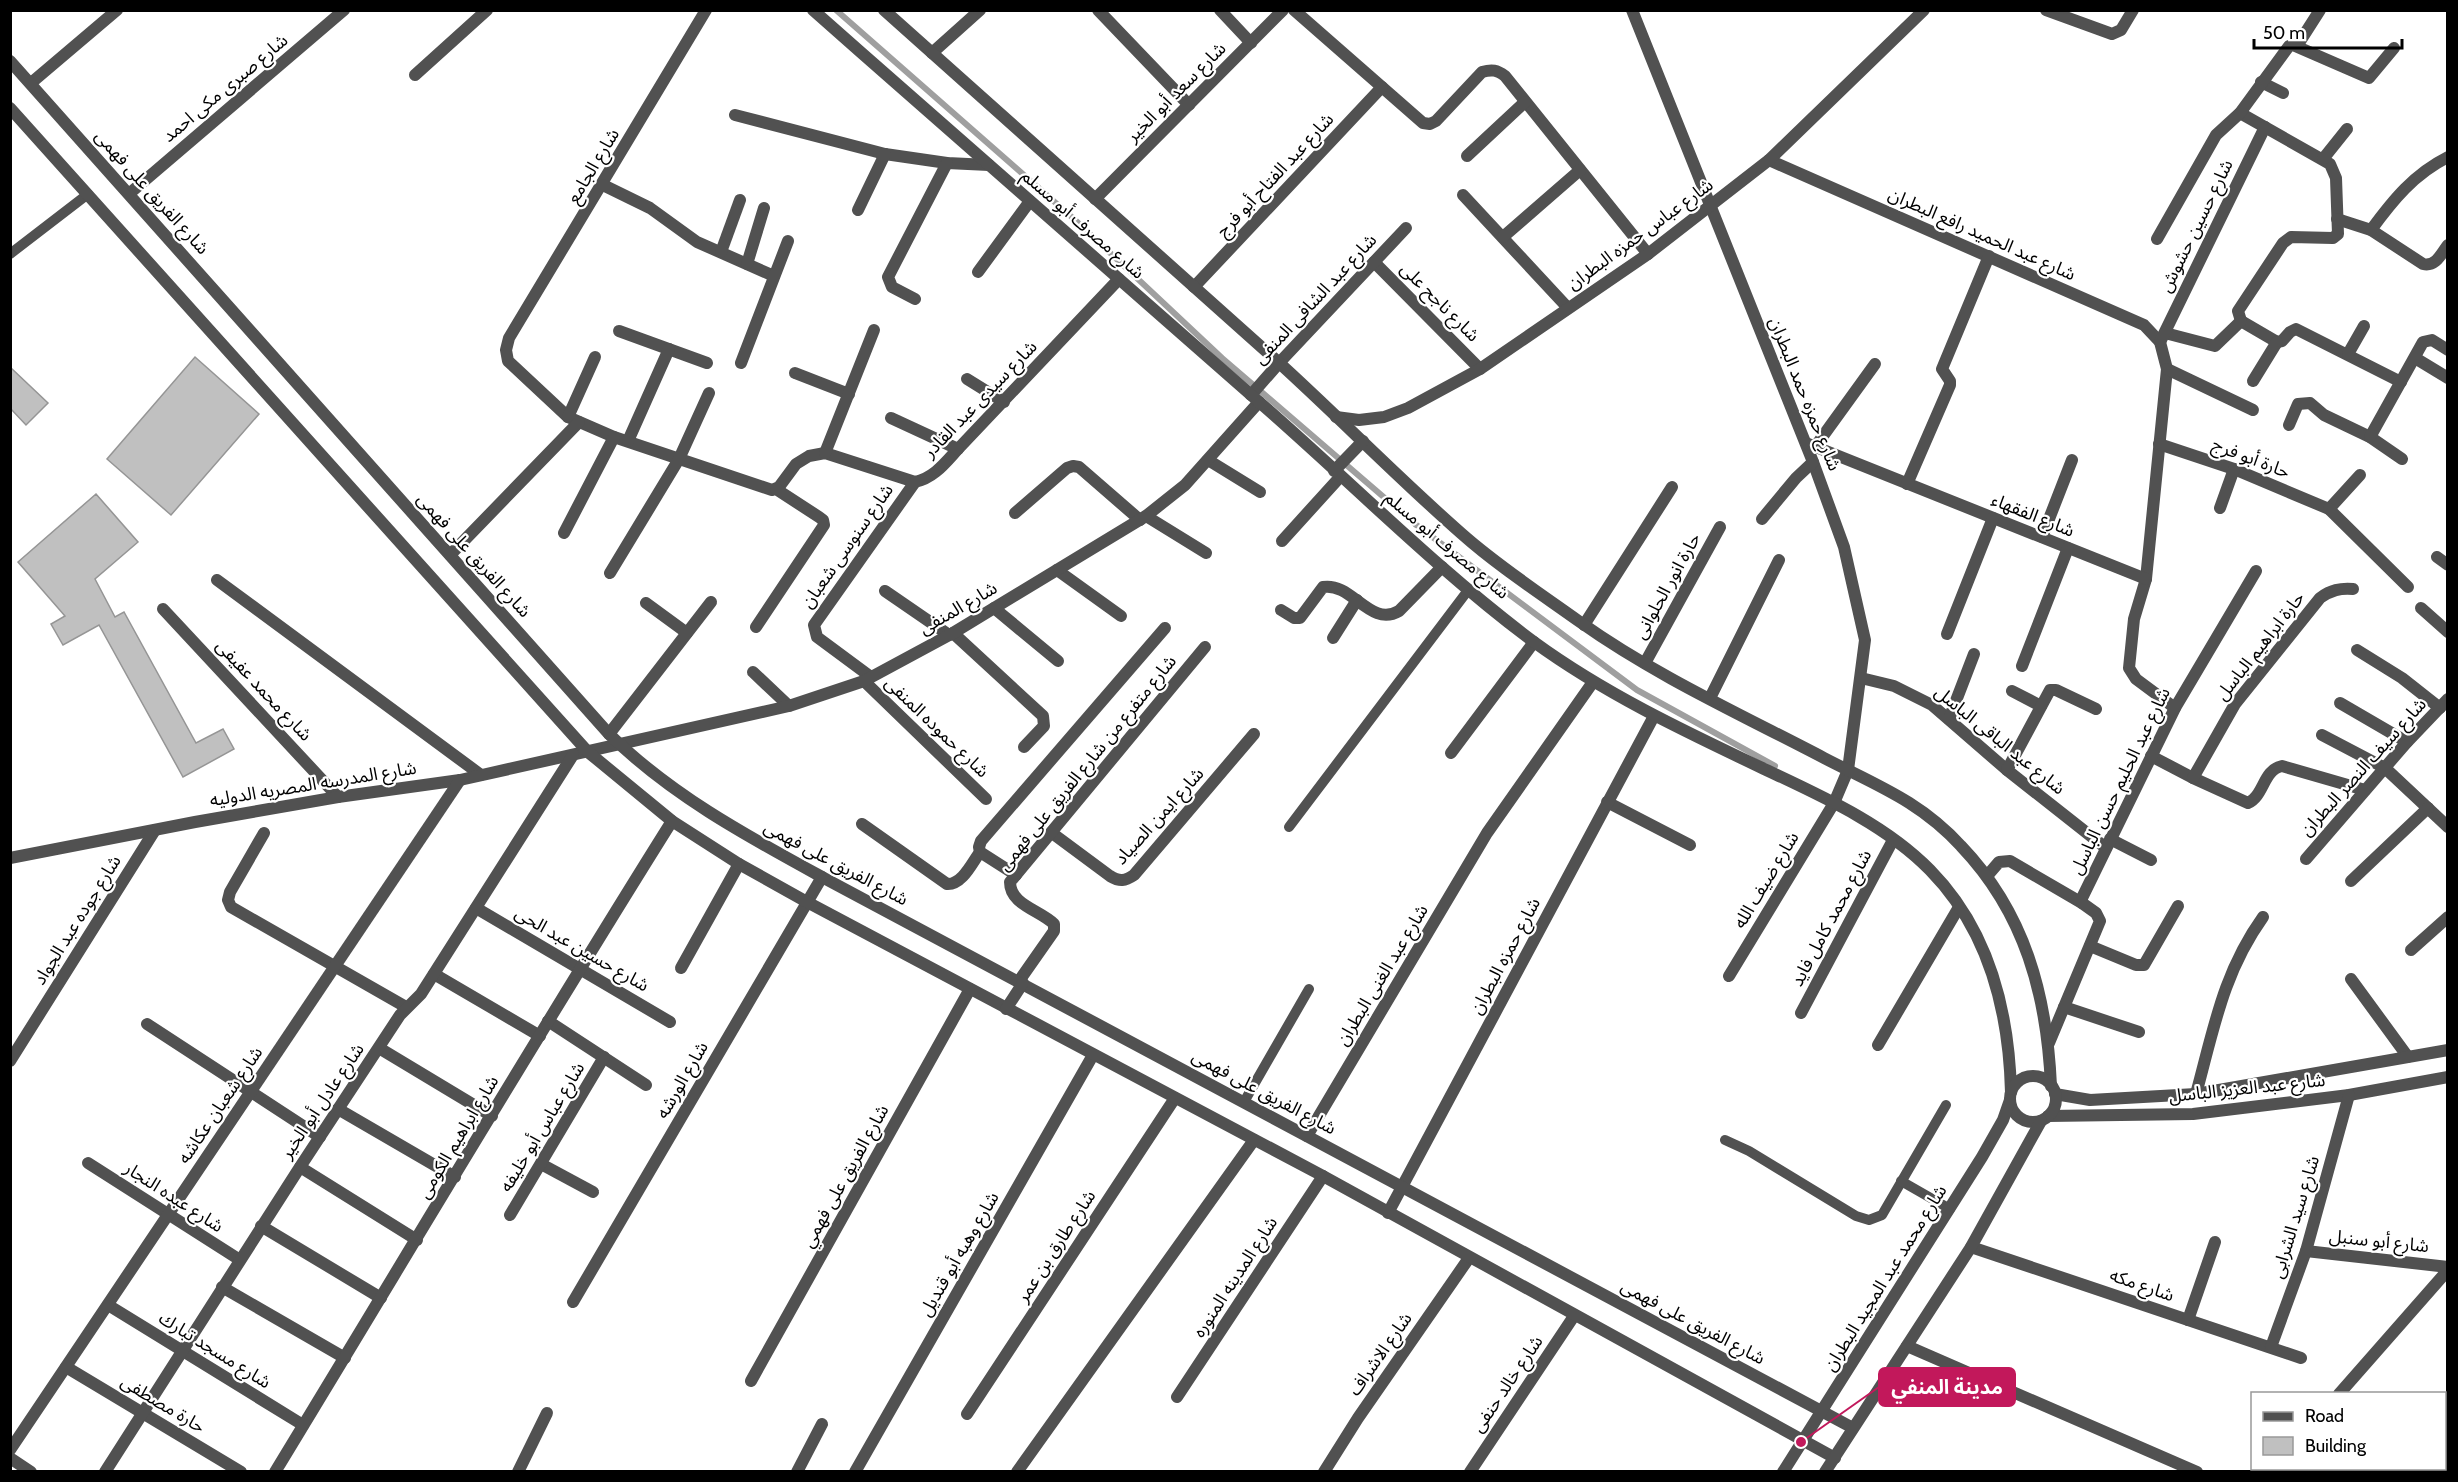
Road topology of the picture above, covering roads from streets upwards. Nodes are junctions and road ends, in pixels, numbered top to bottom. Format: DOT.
graph roads {
  1 [pos="117,10"];
  2 [pos="345,10"];
  3 [pos="487,10"];
  4 [pos="706,10"];
  5 [pos="813,10"];
  6 [pos="884,10"];
  7 [pos="980,10"];
  8 [pos="1098,10"];
  9 [pos="1220,10"];
  10 [pos="1283,10"];
  11 [pos="1294,10"];
  12 [pos="1632,10"];
  13 [pos="1924,10"];
  14 [pos="2046,10"];
  15 [pos="2133,10"];
  16 [pos="2319,10"];
  17 [pos="1251,43"];
  18 [pos="2297,46"];
  19 [pos="2394,48"];
  20 [pos="932,53"];
  21 [pos="10,61"];
  22 [pos="416,75"];
  23 [pos="2261,82"];
  24 [pos="31,83"];
  25 [pos="1382,87"];
  26 [pos="2283,93"];
  27 [pos="1525,102"];
  28 [pos="1189,105"];
  29 [pos="10,108"];
  30 [pos="2240,113"];
  31 [pos="735,115"];
  32 [pos="2265,127"];
  33 [pos="2347,129"];
  34 [pos="885,154"];
  35 [pos="1467,156"];
  36 [pos="2448,157"];
  37 [pos="2324,159"];
  38 [pos="1769,160"];
  39 [pos="947,163"];
  40 [pos="989,165"];
  41 [pos="1580,170"];
  42 [pos="603,185"];
  43 [pos="130,193"];
  44 [pos="1462,195"];
  45 [pos="1095,199"];
  46 [pos="741,200"];
  47 [pos="1030,201"];
  48 [pos="1710,206"];
  49 [pos="764,208"];
  50 [pos="858,210"];
  51 [pos="2337,219"];
  52 [pos="1406,228"];
  53 [pos="2371,230"];
  54 [pos="1503,237"];
  55 [pos="2157,239"];
  56 [pos="788,241"];
  57 [pos="2448,245"];
  58 [pos="721,252"];
  59 [pos="1648,254"];
  60 [pos="1989,256"];
  61 [pos="1374,262"];
  62 [pos="747,264"];
  63 [pos="978,272"];
  64 [pos="774,276"];
  65 [pos="1119,279"];
  66 [pos="1194,287"];
  67 [pos="915,300"];
  68 [pos="1568,308"];
  69 [pos="2241,321"];
  70 [pos="2364,326"];
  71 [pos="874,330"];
  72 [pos="619,331"];
  73 [pos="2163,337"];
  74 [pos="2277,342"];
  75 [pos="669,349"];
  76 [pos="2448,350"];
  77 [pos="2348,354"];
  78 [pos="595,357"];
  79 [pos="2415,358"];
  80 [pos="706,363"];
  81 [pos="741,363"];
  82 [pos="1279,363"];
  83 [pos="1875,364"];
  84 [pos="2166,364"];
  85 [pos="1480,369"];
  86 [pos="795,373"];
  87 [pos="2448,378"];
  88 [pos="967,379"];
  89 [pos="2253,381"];
  90 [pos="2401,382"];
  91 [pos="709,393"];
  92 [pos="849,394"];
  93 [pos="1255,398"];
  94 [pos="1005,402"];
  95 [pos="2253,410"];
  96 [pos="1336,417"];
  97 [pos="891,418"];
  98 [pos="574,419"];
  99 [pos="2289,425"];
  100 [pos="614,437"];
  101 [pos="2370,437"];
  102 [pos="628,441"];
  103 [pos="1363,441"];
  104 [pos="2159,444"];
  105 [pos="1810,445"];
  106 [pos="958,449"];
  107 [pos="825,453"];
  108 [pos="679,459"];
  109 [pos="2402,459"];
  110 [pos="1209,460"];
  111 [pos="2072,460"];
  112 [pos="1813,462"];
  113 [pos="2234,470"];
  114 [pos="1337,474"];
  115 [pos="2360,475"];
  116 [pos="915,482"];
  117 [pos="1907,483"];
  118 [pos="1672,487"];
  119 [pos="776,489"];
  120 [pos="1260,492"];
  121 [pos="2220,508"];
  122 [pos="2329,509"];
  123 [pos="1015,513"];
  124 [pos="1143,518"];
  125 [pos="1993,518"];
  126 [pos="1762,519"];
  127 [pos="1720,527"];
  128 [pos="564,533"];
  129 [pos="2042,537"];
  130 [pos="1282,541"];
  131 [pos="2068,548"];
  132 [pos="1206,553"];
  133 [pos="450,555"];
  134 [pos="2437,557"];
  135 [pos="1779,560"];
  136 [pos="2448,565"];
  137 [pos="1442,567"];
  138 [pos="1057,570"];
  139 [pos="2256,571"];
  140 [pos="610,573"];
  141 [pos="2146,579"];
  142 [pos="217,580"];
  143 [pos="2408,587"];
  144 [pos="2353,589"];
  145 [pos="885,591"];
  146 [pos="1357,600"];
  147 [pos="711,602"];
  148 [pos="646,603"];
  149 [pos="994,608"];
  150 [pos="2421,608"];
  151 [pos="163,609"];
  152 [pos="1281,610"];
  153 [pos="1121,616"];
  154 [pos="1584,625"];
  155 [pos="756,627"];
  156 [pos="1165,628"];
  157 [pos="2448,632"];
  158 [pos="687,633"];
  159 [pos="951,634"];
  160 [pos="1947,634"];
  161 [pos="1333,638"];
  162 [pos="1534,642"];
  163 [pos="1205,647"];
  164 [pos="2357,650"];
  165 [pos="1974,654"];
  166 [pos="1058,661"];
  167 [pos="1645,663"];
  168 [pos="2022,666"];
  169 [pos="753,672"];
  170 [pos="1862,678"];
  171 [pos="867,679"];
  172 [pos="1593,682"];
  173 [pos="2012,691"];
  174 [pos="1710,698"];
  175 [pos="2340,702"];
  176 [pos="2444,704"];
  177 [pos="789,706"];
  178 [pos="2041,706"];
  179 [pos="2175,708"];
  180 [pos="2096,709"];
  181 [pos="1654,716"];
  182 [pos="1949,719"];
  183 [pos="609,734"];
  184 [pos="1254,734"];
  185 [pos="2322,735"];
  186 [pos="2407,742"];
  187 [pos="620,744"];
  188 [pos="1024,747"];
  189 [pos="588,752"];
  190 [pos="1451,753"];
  191 [pos="573,755"];
  192 [pos="2151,756"];
  193 [pos="2385,768"];
  194 [pos="1848,770"];
  195 [pos="2007,770"];
  196 [pos="481,775"];
  197 [pos="2193,778"];
  198 [pos="460,780"];
  199 [pos="2365,790"];
  200 [pos="338,797"];
  201 [pos="986,799"];
  202 [pos="1607,802"];
  203 [pos="1834,803"];
  204 [pos="2428,808"];
  205 [pos="672,821"];
  206 [pos="862,824"];
  207 [pos="2448,827"];
  208 [pos="155,830"];
  209 [pos="264,833"];
  210 [pos="1052,833"];
  211 [pos="1893,840"];
  212 [pos="2108,843"];
  213 [pos="1690,845"];
  214 [pos="980,852"];
  215 [pos="10,858"];
  216 [pos="2306,859"];
  217 [pos="2151,860"];
  218 [pos="739,864"];
  219 [pos="1016,875"];
  220 [pos="1987,876"];
  221 [pos="822,877"];
  222 [pos="2350,880"];
  223 [pos="807,902"];
  224 [pos="2082,903"];
  225 [pos="2178,906"];
  226 [pos="1959,907"];
  227 [pos="476,908"];
  228 [pos="2448,916"];
  229 [pos="2263,917"];
  230 [pos="2090,946"];
  231 [pos="2411,950"];
  232 [pos="335,967"];
  233 [pos="579,968"];
  234 [pos="681,968"];
  235 [pos="434,974"];
  236 [pos="1729,976"];
  237 [pos="2351,979"];
  238 [pos="1021,982"];
  239 [pos="970,990"];
  240 [pos="406,1007"];
  241 [pos="2064,1007"];
  242 [pos="1006,1009"];
  243 [pos="1801,1013"];
  244 [pos="548,1021"];
  245 [pos="670,1022"];
  246 [pos="147,1024"];
  247 [pos="2139,1032"];
  248 [pos="540,1036"];
  249 [pos="2049,1043"];
  250 [pos="1878,1045"];
  251 [pos="379,1048"];
  252 [pos="2448,1050"];
  253 [pos="1093,1055"];
  254 [pos="2408,1057"];
  255 [pos="604,1058"];
  256 [pos="10,1061"];
  257 [pos="2448,1077"];
  258 [pos="646,1085"];
  259 [pos="2053,1090"];
  260 [pos="251,1092"];
  261 [pos="2196,1094"];
  262 [pos="2349,1095"];
  263 [pos="2010,1096"];
  264 [pos="1175,1098"];
  265 [pos="338,1108"];
  266 [pos="492,1116"];
  267 [pos="2045,1118"];
  268 [pos="1307,1136"];
  269 [pos="320,1137"];
  270 [pos="1254,1140"];
  271 [pos="88,1163"];
  272 [pos="541,1164"];
  273 [pos="300,1167"];
  274 [pos="1323,1176"];
  275 [pos="455,1177"];
  276 [pos="1402,1187"];
  277 [pos="593,1192"];
  278 [pos="1388,1213"];
  279 [pos="169,1215"];
  280 [pos="510,1215"];
  281 [pos="261,1226"];
  282 [pos="417,1240"];
  283 [pos="2215,1242"];
  284 [pos="1971,1246"];
  285 [pos="2306,1251"];
  286 [pos="1469,1258"];
  287 [pos="240,1260"];
  288 [pos="2448,1269"];
  289 [pos="222,1287"];
  290 [pos="381,1298"];
  291 [pos="573,1302"];
  292 [pos="108,1305"];
  293 [pos="1574,1316"];
  294 [pos="2188,1320"];
  295 [pos="1907,1346"];
  296 [pos="2271,1347"];
  297 [pos="182,1351"];
  298 [pos="345,1358"];
  299 [pos="2301,1358"];
  300 [pos="66,1367"];
  301 [pos="751,1380"];
  302 [pos="2341,1392"];
  303 [pos="1177,1397"];
  304 [pos="1822,1412"];
  305 [pos="143,1413"];
  306 [pos="547,1413"];
  307 [pos="967,1414"];
  308 [pos="822,1424"];
  309 [pos="303,1425"];
  310 [pos="1853,1428"];
  311 [pos="1803,1441"];
  312 [pos="10,1450"];
  313 [pos="10,1458"];
  314 [pos="1834,1458"];
  315 [pos="31,1472"];
  316 [pos="105,1472"];
  317 [pos="241,1472"];
  318 [pos="275,1472"];
  319 [pos="518,1472"];
  320 [pos="797,1472"];
  321 [pos="855,1472"];
  322 [pos="1017,1472"];
  323 [pos="1324,1472"];
  324 [pos="1470,1472"];
  325 [pos="1782,1472"];
  326 [pos="1825,1472"];
  327 [pos="2197,1472"];
  1 -- 24 [label="street"];
  2 -- 43 [label="street, شارع صبرى مكى احمد"];
  3 -- 22 [label="street"];
  4 -- 42 [label="street, شارع الجامع"];
  5 -- 40 [label="street, شارع مصرف أبو مسلم"];
  6 -- 20 [label="street, شارع مصرف أبو مسلم"];
  7 -- 20 [label="street"];
  8 -- 28 [label="street"];
  9 -- 17 [label="street"];
  10 -- 17 [label="street, شارع سعد أبو الخير"];
  11 -- 25 [label="street"];
  12 -- 48 [label="street, شارع حمزه حمد البطران"];
  13 -- 38 [label="street, شارع عباس حمزه البطران"];
  14 -- 15 [label="street"];
  16 -- 18 [label="street"];
  17 -- 28 [label="street, شارع سعد أبو الخير"];
  18 -- 19 [label="street"];
  18 -- 23 [label="street"];
  20 -- 45 [label="street, شارع مصرف أبو مسلم"];
  21 -- 24 [label="street, شارع الفريق على فهمى"];
  23 -- 26 [label="street"];
  23 -- 30 [label="street"];
  24 -- 43 [label="street, شارع الفريق على فهمى"];
  25 -- 27 [label="street"];
  25 -- 66 [label="street, شارع عبد الفتاح أبو فرج"];
  27 -- 35 [label="street"];
  27 -- 41 [label="street"];
  28 -- 45 [label="street, شارع سعد أبو الخير"];
  29 -- 189 [label="street"];
  30 -- 32 [label="street"];
  30 -- 55 [label="street"];
  31 -- 34 [label="street"];
  32 -- 37 [label="street"];
  32 -- 73 [label="street, شارع حسين حشوش"];
  33 -- 37 [label="street"];
  34 -- 39 [label="street"];
  34 -- 50 [label="street"];
  36 -- 53 [label="street"];
  37 -- 51 [label="street"];
  38 -- 48 [label="street, شارع عباس حمزه البطران"];
  38 -- 60 [label="street, شارع عبد الحميد رافع البطران"];
  39 -- 40 [label="street"];
  39 -- 67 [label="street"];
  40 -- 47 [label="street, شارع مصرف أبو مسلم"];
  41 -- 54 [label="street"];
  41 -- 59 [label="street"];
  42 -- 58 [label="street"];
  42 -- 98 [label="street, شارع الجامع"];
  43 -- 133 [label="street, شارع الفريق على فهمى"];
  44 -- 54 [label="street"];
  45 -- 66 [label="street, شارع مصرف أبو مسلم"];
  46 -- 58 [label="street"];
  47 -- 63 [label="street"];
  47 -- 65 [label="street, شارع مصرف أبو مسلم"];
  48 -- 59 [label="street, شارع عباس حمزه البطران"];
  48 -- 105 [label="street, شارع حمزه حمد البطران"];
  49 -- 62 [label="street"];
  51 -- 53 [label="street"];
  51 -- 69 [label="street"];
  52 -- 61 [label="street, شارع عبد الشافى المنفى"];
  53 -- 57 [label="street"];
  54 -- 68 [label="street"];
  56 -- 64 [label="street"];
  58 -- 62 [label="street"];
  59 -- 68 [label="street, شارع عباس حمزه البطران"];
  60 -- 73 [label="street, شارع عبد الحميد رافع البطران"];
  60 -- 117 [label="street"];
  61 -- 82 [label="street, شارع عبد الشافى المنفى"];
  61 -- 85 [label="street, شارع ناجح على"];
  62 -- 64 [label="street"];
  64 -- 81 [label="street"];
  65 -- 93 [label="street, شارع مصرف أبو مسلم"];
  65 -- 94 [label="street, شارع سيدى عبد القادر"];
  66 -- 82 [label="street, شارع مصرف أبو مسلم"];
  68 -- 85 [label="street, شارع عباس حمزه البطران"];
  69 -- 73 [label="street"];
  69 -- 74 [label="street"];
  70 -- 77 [label="street"];
  71 -- 92 [label="street"];
  72 -- 75 [label="street"];
  73 -- 84 [label="street, شارع عبد الحميد رافع البطران"];
  74 -- 77 [label="street"];
  74 -- 89 [label="street"];
  75 -- 80 [label="street"];
  75 -- 102 [label="street"];
  76 -- 79 [label="street"];
  77 -- 90 [label="street"];
  78 -- 98 [label="street"];
  79 -- 87 [label="street"];
  79 -- 90 [label="street"];
  82 -- 93 [label="street, شارع عبد الشافى المنفى"];
  82 -- 96 [label="street, شارع مصرف أبو مسلم"];
  83 -- 105 [label="street"];
  84 -- 95 [label="street"];
  84 -- 104 [label="street"];
  85 -- 96 [label="street, شارع عباس حمزه البطران"];
  86 -- 92 [label="street"];
  88 -- 94 [label="street"];
  90 -- 101 [label="street"];
  91 -- 108 [label="street"];
  92 -- 107 [label="street"];
  93 -- 110 [label="street, شارع المنفى"];
  93 -- 114 [label="street, شارع مصرف أبو مسلم"];
  94 -- 106 [label="street, شارع سيدى عبد القادر"];
  96 -- 103 [label="street, شارع مصرف أبو مسلم"];
  97 -- 106 [label="street"];
  98 -- 100 [label="street"];
  98 -- 133 [label="street"];
  99 -- 101 [label="street"];
  100 -- 102 [label="street"];
  100 -- 128 [label="street"];
  101 -- 109 [label="street"];
  102 -- 108 [label="street"];
  103 -- 114 [label="street"];
  103 -- 154 [label="street, شارع مصرف أبو مسلم"];
  104 -- 113 [label="street, حارة أبو فرج"];
  104 -- 141 [label="street"];
  105 -- 112 [label="street, شارع حمزه حمد البطران"];
  105 -- 117 [label="street, شارع الفقهاء"];
  106 -- 116 [label="street, شارع سيدى عبد القادر"];
  107 -- 116 [label="street"];
  107 -- 119 [label="street"];
  108 -- 119 [label="street"];
  108 -- 140 [label="street"];
  110 -- 120 [label="street"];
  110 -- 124 [label="street, شارع المنفى"];
  111 -- 129 [label="street"];
  112 -- 126 [label="street"];
  112 -- 170 [label="street, شارع حمزه حمد البطران"];
  113 -- 121 [label="street"];
  113 -- 122 [label="street, حارة أبو فرج"];
  114 -- 130 [label="street"];
  114 -- 137 [label="street, شارع مصرف أبو مسلم"];
  115 -- 122 [label="street"];
  116 -- 171 [label="street, شارع سنوسى شعبان"];
  117 -- 125 [label="street, شارع الفقهاء"];
  118 -- 154 [label="street"];
  119 -- 155 [label="street"];
  122 -- 143 [label="street, حارة أبو فرج"];
  123 -- 124 [label="street"];
  124 -- 132 [label="street"];
  124 -- 138 [label="street, شارع المنفى"];
  125 -- 129 [label="street, شارع الفقهاء"];
  125 -- 160 [label="street"];
  127 -- 167 [label="street, حارة انور الحلوانى"];
  129 -- 131 [label="street, شارع الفقهاء"];
  131 -- 141 [label="street, شارع الفقهاء"];
  131 -- 168 [label="street"];
  133 -- 183 [label="street, شارع الفريق على فهمى"];
  134 -- 136 [label="street"];
  135 -- 174 [label="street"];
  137 -- 146 [label="street"];
  137 -- 162 [label="street, شارع مصرف أبو مسلم"];
  138 -- 149 [label="street, شارع المنفى"];
  138 -- 153 [label="street"];
  139 -- 179 [label="street, شارع عبد الحليم حسن الباسل"];
  141 -- 179 [label="street"];
  142 -- 196 [label="street"];
  144 -- 197 [label="street, حارة ابراهيم الباسل"];
  145 -- 159 [label="street"];
  146 -- 152 [label="street"];
  146 -- 161 [label="street"];
  147 -- 158 [label="street"];
  148 -- 158 [label="street"];
  149 -- 159 [label="street, شارع المنفى"];
  149 -- 166 [label="street"];
  150 -- 157 [label="street"];
  151 -- 200 [label="street, شارع محمد عفيفى"];
  154 -- 167 [label="street, شارع مصرف أبو مسلم"];
  156 -- 214 [label="street"];
  158 -- 183 [label="street"];
  159 -- 171 [label="street, شارع المنفى"];
  159 -- 188 [label="street"];
  162 -- 172 [label="street, شارع مصرف أبو مسلم"];
  162 -- 190 [label="street"];
  163 -- 210 [label="street, شارع متفرع من شارع الفريق على فهمى"];
  164 -- 176 [label="street"];
  165 -- 182 [label="street"];
  167 -- 174 [label="street, شارع مصرف أبو مسلم"];
  169 -- 177 [label="street"];
  170 -- 182 [label="street, شارع عبد الباقى الباسل"];
  170 -- 194 [label="street, شارع حمزه حمد البطران"];
  171 -- 177 [label="street, شارع المنفى"];
  171 -- 201 [label="street, شارع حموده المنفى"];
  172 -- 181 [label="street, شارع مصرف أبو مسلم"];
  172 -- 268 [label="street, شارع عبد الغنى البطران"];
  173 -- 178 [label="street"];
  174 -- 194 [label="street, شارع مصرف أبو مسلم"];
  175 -- 186 [label="street"];
  176 -- 186 [label="street, شارع سيف النصر البطران"];
  177 -- 187 [label="street, شارع المنفى"];
  178 -- 180 [label="street"];
  178 -- 195 [label="street"];
  179 -- 192 [label="street, شارع عبد الحليم حسن الباسل"];
  181 -- 202 [label="street, شارع حمزه البطران"];
  181 -- 203 [label="street, شارع مصرف أبو مسلم"];
  182 -- 195 [label="street, شارع عبد الباقى الباسل"];
  183 -- 187 [label="street, شارع الفريق على فهمى"];
  184 -- 210 [label="street, شارع ايمن الصياد"];
  185 -- 193 [label="street"];
  186 -- 193 [label="street, شارع سيف النصر البطران"];
  187 -- 189 [label="street, شارع المدرسه المصريه الدوليه"];
  187 -- 221 [label="street, شارع الفريق على فهمى"];
  189 -- 191 [label="street, شارع المدرسه المصريه الدوليه"];
  189 -- 205 [label="street"];
  191 -- 196 [label="street, شارع المدرسه المصريه الدوليه"];
  191 -- 227 [label="street, شارع عادل أبو الخير"];
  192 -- 197 [label="street"];
  192 -- 212 [label="street, شارع عبد الحليم حسن الباسل"];
  193 -- 199 [label="street, شارع سيف النصر البطران"];
  193 -- 204 [label="street"];
  194 -- 203 [label="street, شارع حمزه حمد البطران"];
  194 -- 220 [label="street, شارع مصرف أبو مسلم"];
  195 -- 212 [label="street, شارع عبد الباقى الباسل"];
  196 -- 198 [label="street, شارع المدرسه المصريه الدوليه"];
  197 -- 199 [label="street"];
  198 -- 200 [label="street, شارع المدرسه المصريه الدوليه"];
  198 -- 232 [label="street, شارع شعبان عكاشه"];
  199 -- 216 [label="street, شارع سيف النصر البطران"];
  200 -- 208 [label="street, شارع المدرسه المصريه الدوليه"];
  202 -- 213 [label="street"];
  202 -- 276 [label="street, شارع حمزه البطران"];
  203 -- 211 [label="street, شارع مصرف أبو مسلم"];
  203 -- 236 [label="street, شارع ضيف الله"];
  204 -- 207 [label="street"];
  204 -- 222 [label="street"];
  205 -- 218 [label="street"];
  205 -- 233 [label="street, شارع ابراهيم الكومى"];
  206 -- 214 [label="street"];
  208 -- 215 [label="street, شارع المدرسه المصريه الدوليه"];
  208 -- 256 [label="street, شارع جوده عبد الجواد"];
  209 -- 232 [label="street"];
  210 -- 219 [label="street, شارع متفرع من شارع الفريق على فهمى"];
  211 -- 226 [label="street, شارع مصرف أبو مسلم"];
  211 -- 243 [label="street, شارع محمد كامل فايد"];
  212 -- 217 [label="street, شارع عبد الباقى الباسل"];
  212 -- 224 [label="street, شارع عبد الحليم حسن الباسل"];
  214 -- 219 [label="street"];
  218 -- 223 [label="street"];
  218 -- 234 [label="street"];
  219 -- 238 [label="street, شارع متفرع من شارع الفريق على فهمى"];
  220 -- 224 [label="street"];
  220 -- 249 [label="street, شارع مصرف أبو مسلم"];
  221 -- 223 [label="street, شارع الورشه"];
  221 -- 238 [label="street, شارع الفريق على فهمى"];
  223 -- 239 [label="street"];
  223 -- 291 [label="street, شارع الورشه"];
  224 -- 230 [label="street, شارع عبد الحليم حسن الباسل"];
  225 -- 230 [label="street"];
  226 -- 250 [label="street"];
  226 -- 263 [label="street, شارع مصرف أبو مسلم"];
  227 -- 233 [label="street, شارع حسين عبد الحى"];
  227 -- 235 [label="street, شارع عادل أبو الخير"];
  228 -- 231 [label="street"];
  229 -- 261 [label="street"];
  230 -- 241 [label="street, شارع عبد الحليم حسن الباسل"];
  232 -- 240 [label="street"];
  232 -- 260 [label="street, شارع شعبان عكاشه"];
  233 -- 244 [label="street, شارع ابراهيم الكومى"];
  233 -- 245 [label="street, شارع حسين عبد الحى"];
  235 -- 240 [label="street, شارع عادل أبو الخير"];
  235 -- 248 [label="street"];
  237 -- 254 [label="street"];
  238 -- 242 [label="street"];
  238 -- 268 [label="street, شارع الفريق على فهمى"];
  239 -- 242 [label="street"];
  239 -- 301 [label="street, شارع الفريق على فهمي"];
  240 -- 251 [label="street, شارع عادل أبو الخير"];
  241 -- 247 [label="street"];
  241 -- 249 [label="street, شارع عبد الحليم حسن الباسل"];
  242 -- 253 [label="street"];
  244 -- 248 [label="street, شارع ابراهيم الكومى"];
  244 -- 255 [label="street"];
  246 -- 260 [label="street"];
  248 -- 266 [label="street, شارع ابراهيم الكومى"];
  249 -- 259 [label="street, شارع مصرف أبو مسلم"];
  251 -- 265 [label="street, شارع عادل أبو الخير"];
  251 -- 266 [label="street"];
  252 -- 254 [label="street, شارع عبد العزيز الباسل"];
  253 -- 264 [label="street"];
  253 -- 321 [label="street, شارع وهبه أبو قنديل"];
  254 -- 261 [label="street, شارع عبد العزيز الباسل"];
  255 -- 258 [label="street"];
  255 -- 272 [label="street, شارع عباس أبو خليفه"];
  257 -- 262 [label="street, شارع عبد العزيز الباسل"];
  259 -- 261 [label="street, شارع عبد العزيز الباسل"];
  259 -- 263 [label="street"];
  259 -- 267 [label="street"];
  260 -- 269 [label="street"];
  260 -- 279 [label="street, شارع شعبان عكاشه"];
  262 -- 267 [label="street, شارع عبد العزيز الباسل"];
  262 -- 285 [label="street, شارع سيد الشرابى"];
  263 -- 267 [label="street"];
  263 -- 304 [label="street, شارع محمد عبد المجيد البطران"];
  264 -- 270 [label="street"];
  264 -- 307 [label="street, شارع طارق بن عمر"];
  265 -- 269 [label="street, شارع عادل أبو الخير"];
  265 -- 275 [label="street"];
  266 -- 275 [label="street, شارع ابراهيم الكومى"];
  267 -- 284 [label="street"];
  268 -- 276 [label="street, شارع الفريق على فهمى"];
  269 -- 273 [label="street, شارع عادل أبو الخير"];
  270 -- 274 [label="street"];
  270 -- 322 [label="street"];
  271 -- 279 [label="street, شارع عبده النجار"];
  272 -- 277 [label="street"];
  272 -- 280 [label="street, شارع عباس أبو خليفه"];
  273 -- 281 [label="street, شارع عادل أبو الخير"];
  273 -- 282 [label="street"];
  274 -- 278 [label="street"];
  274 -- 303 [label="street, شارع المدينه المنوره"];
  275 -- 282 [label="street, شارع ابراهيم الكومى"];
  276 -- 278 [label="street, شارع حمزه البطران"];
  276 -- 304 [label="street, شارع الفريق على فهمى"];
  278 -- 286 [label="street"];
  279 -- 287 [label="street, شارع عبده النجار"];
  279 -- 292 [label="street, شارع شعبان عكاشه"];
  281 -- 287 [label="street, شارع عادل أبو الخير"];
  281 -- 290 [label="street"];
  282 -- 290 [label="street, شارع ابراهيم الكومى"];
  283 -- 294 [label="street"];
  284 -- 294 [label="street, شارع مكه"];
  284 -- 295 [label="street"];
  285 -- 288 [label="street, شارع أبو سنبل"];
  285 -- 296 [label="street, شارع سيد الشرابى"];
  286 -- 293 [label="street"];
  286 -- 323 [label="street, شارع الاشراف"];
  287 -- 289 [label="street, شارع عادل أبو الخير"];
  288 -- 302 [label="street"];
  289 -- 297 [label="street, شارع عادل أبو الخير"];
  289 -- 298 [label="street"];
  290 -- 298 [label="street, شارع ابراهيم الكومى"];
  292 -- 297 [label="street, شارع مسجد تبارك"];
  292 -- 300 [label="street, شارع شعبان عكاشه"];
  293 -- 311 [label="street"];
  293 -- 324 [label="street, شارع خالد حنفى"];
  294 -- 296 [label="street, شارع مكه"];
  295 -- 310 [label="street"];
  295 -- 327 [label="street"];
  296 -- 299 [label="street, شارع مكه"];
  297 -- 305 [label="street, شارع عادل أبو الخير"];
  297 -- 309 [label="street, شارع مسجد تبارك"];
  298 -- 309 [label="street, شارع ابراهيم الكومى"];
  300 -- 305 [label="street, حارة مصطفى"];
  300 -- 312 [label="street, شارع شعبان عكاشه"];
  304 -- 310 [label="street, شارع الفريق على فهمى"];
  304 -- 311 [label="street, شارع محمد عبد المجيد البطران"];
  305 -- 316 [label="street, شارع عادل أبو الخير"];
  305 -- 317 [label="street, حارة مصطفى"];
  306 -- 319 [label="street"];
  308 -- 320 [label="street"];
  309 -- 318 [label="street, شارع ابراهيم الكومى"];
  310 -- 314 [label="street"];
  311 -- 314 [label="street"];
  311 -- 325 [label="street, شارع محمد عبد المجيد البطران"];
  313 -- 315 [label="street"];
  314 -- 326 [label="street"];
}
